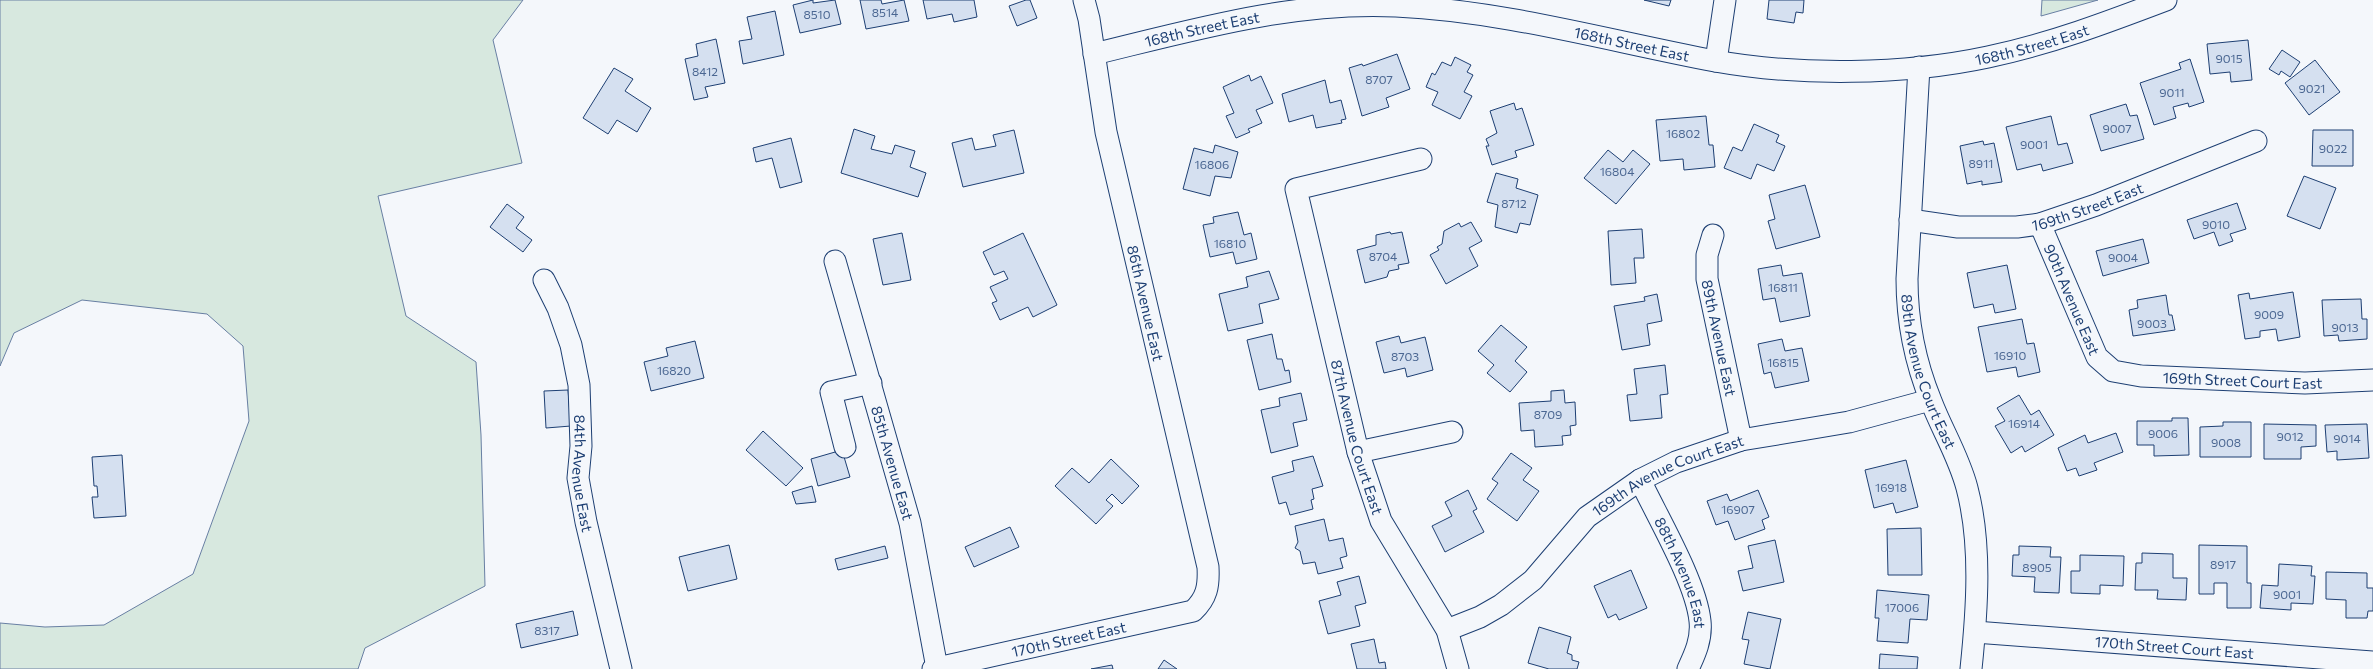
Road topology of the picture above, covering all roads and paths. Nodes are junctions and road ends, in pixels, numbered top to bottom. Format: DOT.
graph roads {
  1 [pos="1084,0"];
  2 [pos="1726,0"];
  3 [pos="2156,2"];
  4 [pos="1094,54"];
  5 [pos="1716,61"];
  6 [pos="1919,67"];
  7 [pos="2256,141"];
  8 [pos="1421,159"];
  9 [pos="1910,220"];
  10 [pos="2040,224"];
  11 [pos="1713,235"];
  12 [pos="836,260"];
  13 [pos="544,280"];
  14 [pos="2113,371"];
  15 [pos="2373,380"];
  16 [pos="871,382"];
  17 [pos="1930,400"];
  18 [pos="1452,432"];
  19 [pos="1741,440"];
  20 [pos="845,448"];
  21 [pos="1358,452"];
  22 [pos="1640,480"];
  23 [pos="1202,603"];
  24 [pos="1447,630"];
  25 [pos="1975,632"];
  26 [pos="2373,662"];
  27 [pos="621,669"];
  28 [pos="935,669"];
  29 [pos="1458,669"];
  30 [pos="1688,669"];
  31 [pos="1971,669"];
  1 -- 4 [label="street, 86th Avenue East"];
  2 -- 5 [label="street"];
  3 -- 6 [label="street, 168th Street East"];
  4 -- 5 [label="street, 168th Street East"];
  4 -- 23 [label="street, 86th Avenue East"];
  5 -- 6 [label="street, 168th Street East"];
  6 -- 9 [label="street, 89th Avenue Court East"];
  7 -- 10 [label="street, 169th Street East"];
  8 -- 21 [label="street, 87th Avenue Court East"];
  9 -- 10 [label="street, 169th Street East"];
  9 -- 17 [label="street, 89th Avenue Court East"];
  10 -- 14 [label="street, 90th Avenue East"];
  11 -- 19 [label="street, 89th Avenue East"];
  12 -- 16 [label="street, 85th Avenue East"];
  13 -- 27 [label="street, 84th Avenue East"];
  14 -- 15 [label="street, 169th Street Court East"];
  16 -- 20 [label="street"];
  16 -- 28 [label="street, 85th Avenue East"];
  17 -- 19 [label="street, 169th Avenue Court East"];
  17 -- 25 [label="street, 89th Avenue Court East"];
  18 -- 21 [label="street"];
  19 -- 22 [label="street, 169th Avenue Court East"];
  21 -- 24 [label="street, 87th Avenue Court East"];
  22 -- 24 [label="street, 169th Avenue Court East"];
  22 -- 30 [label="street, 88th Avenue East"];
  23 -- 28 [label="street, 170th Street East"];
  24 -- 29 [label="street, 87th Avenue Court East"];
  25 -- 26 [label="street, 170th Street Court East"];
  25 -- 31 [label="street, 89th Avenue Court East"];
}
